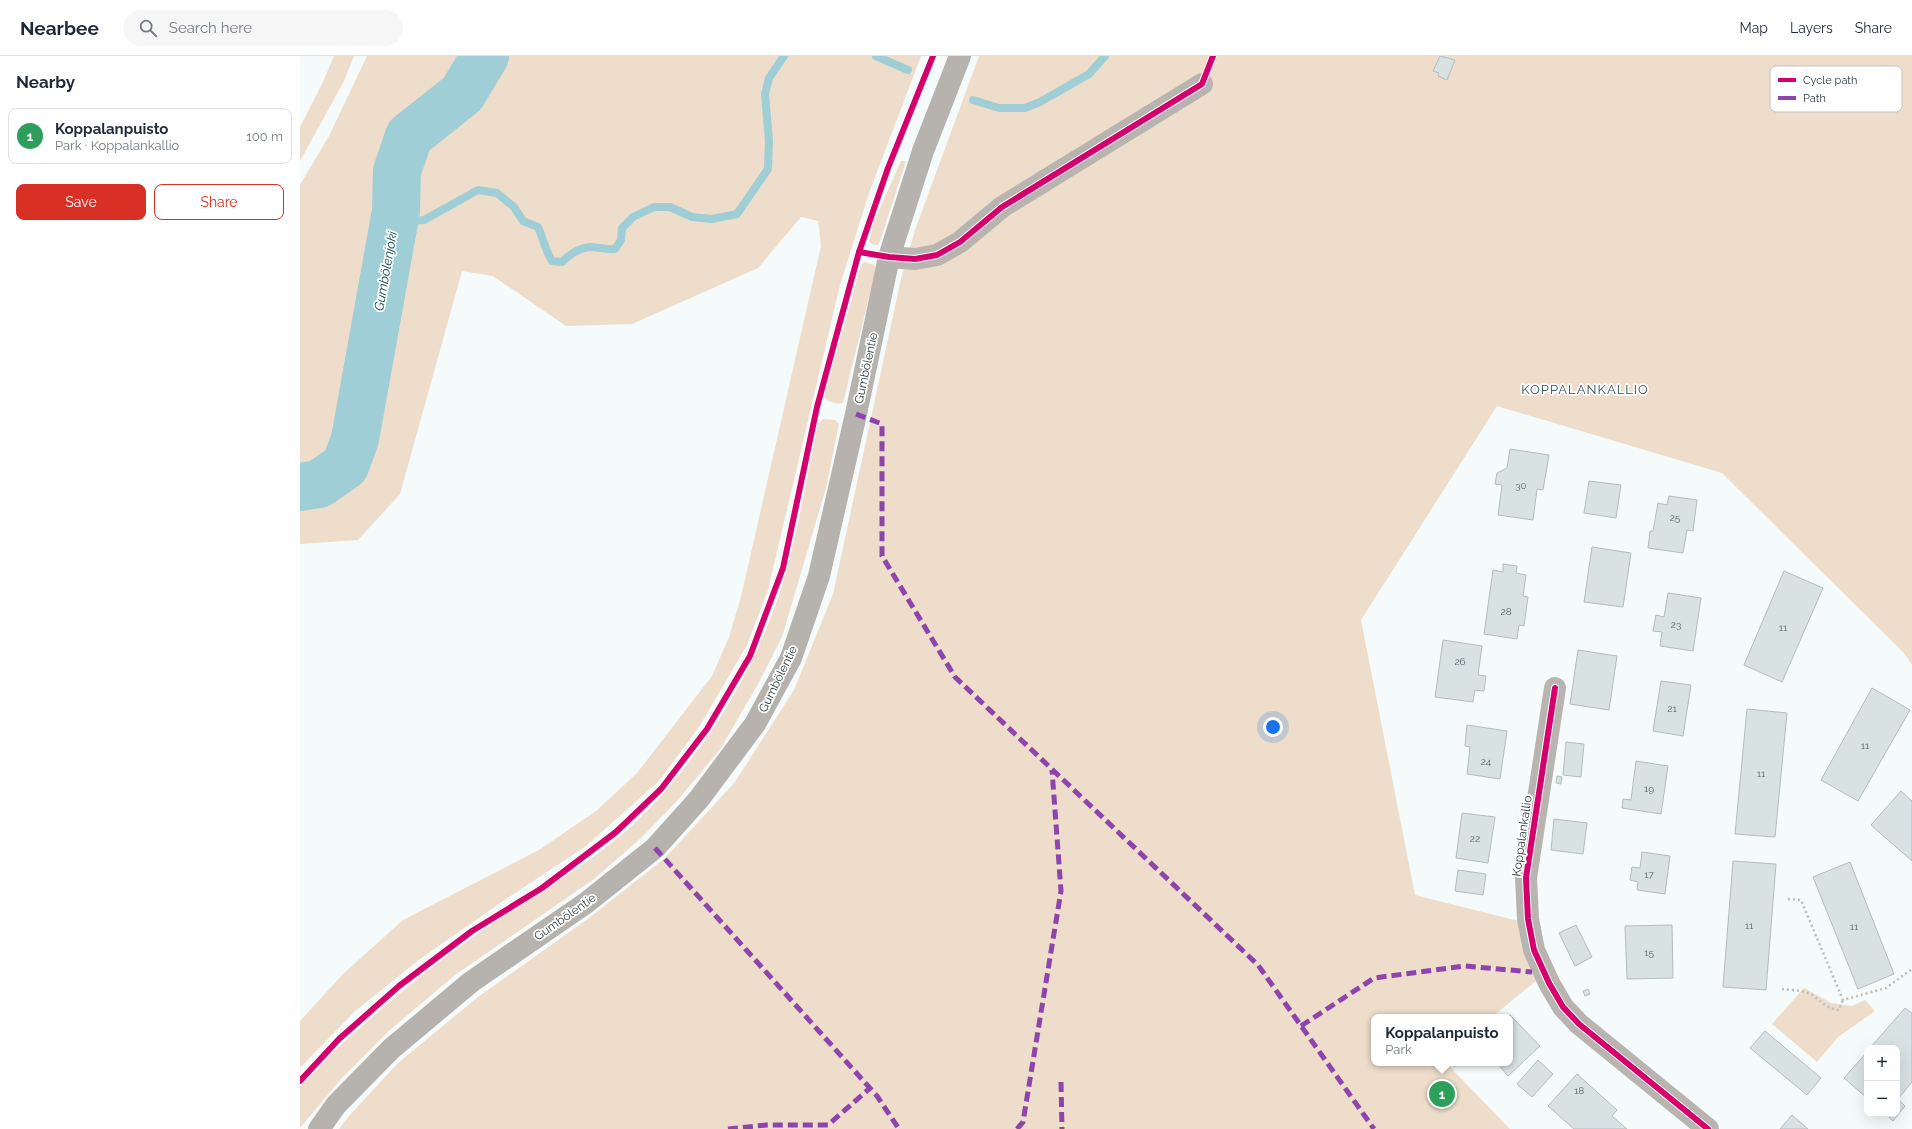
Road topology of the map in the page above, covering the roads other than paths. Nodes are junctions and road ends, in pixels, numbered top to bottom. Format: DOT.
graph roads {
  1 [pos="960,56"];
  2 [pos="1202,84"];
  3 [pos="889,257"];
  4 [pos="1555,688"];
  5 [pos="319,1129"];
  6 [pos="1708,1129"];
  1 -- 3 [label="main road, Gumbölentie"];
  2 -- 3 [label="street"];
  3 -- 5 [label="main road, Gumbölentie"];
  4 -- 6 [label="street, Koppalankallio"];
}
